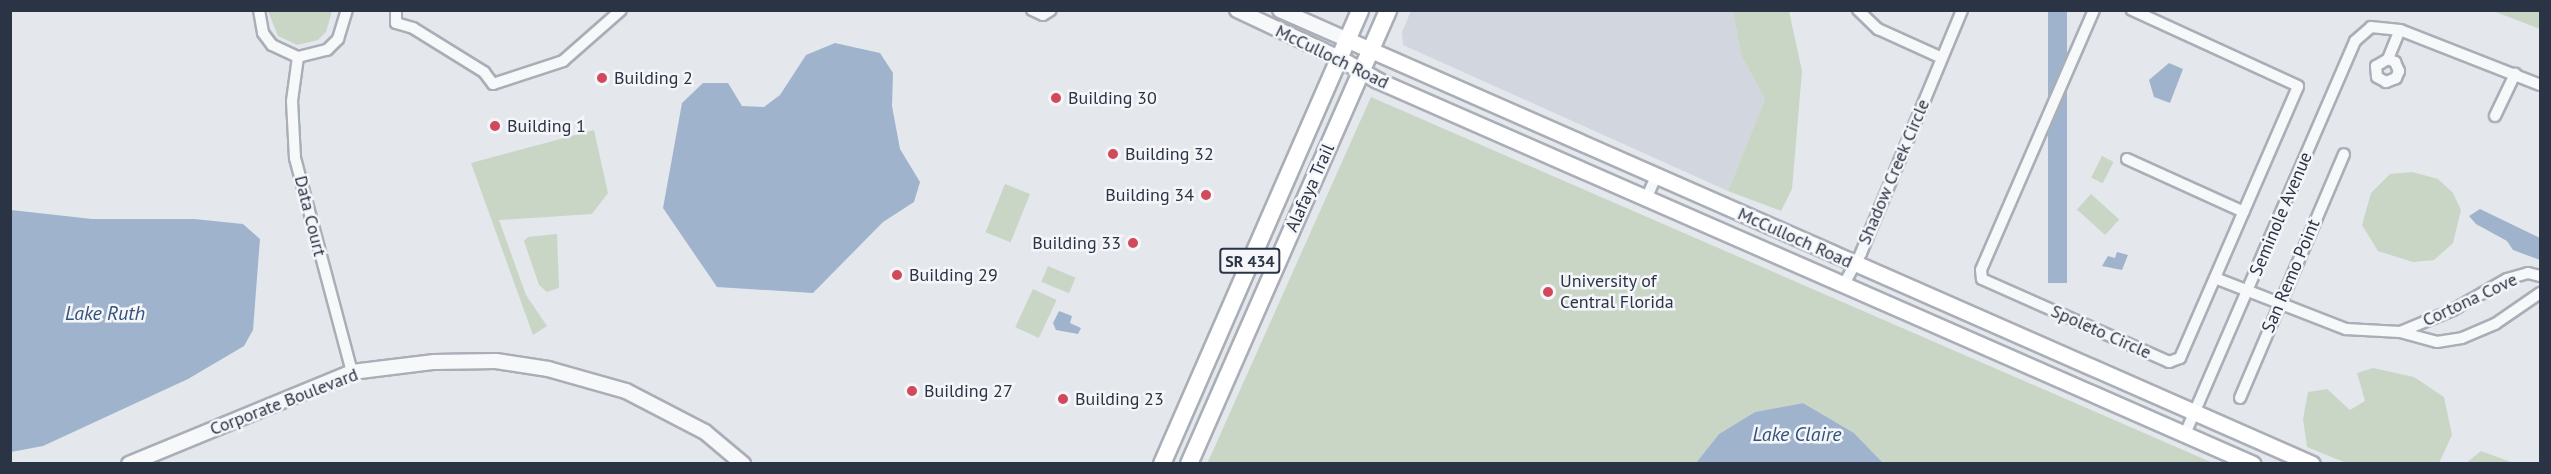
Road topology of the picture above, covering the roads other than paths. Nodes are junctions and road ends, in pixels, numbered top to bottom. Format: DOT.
graph roads {
  1 [pos="259,10"];
  2 [pos="346,10"];
  3 [pos="396,10"];
  4 [pos="621,10"];
  5 [pos="1032,10"];
  6 [pos="1051,10"];
  7 [pos="1237,10"];
  8 [pos="1280,10"];
  9 [pos="1360,10"];
  10 [pos="1388,10"];
  11 [pos="1858,10"];
  12 [pos="1962,10"];
  13 [pos="2094,10"];
  14 [pos="2132,10"];
  15 [pos="2400,30"];
  16 [pos="1348,40"];
  17 [pos="1371,51"];
  18 [pos="298,57"];
  19 [pos="1339,58"];
  20 [pos="1942,58"];
  21 [pos="2388,59"];
  22 [pos="1362,71"];
  23 [pos="2514,74"];
  24 [pos="2541,85"];
  25 [pos="2495,116"];
  26 [pos="2344,154"];
  27 [pos="2127,159"];
  28 [pos="1656,177"];
  29 [pos="1646,199"];
  30 [pos="2244,212"];
  31 [pos="1856,265"];
  32 [pos="2541,276"];
  33 [pos="2215,278"];
  34 [pos="1844,284"];
  35 [pos="2248,292"];
  36 [pos="2541,293"];
  37 [pos="2278,305"];
  38 [pos="2400,332"];
  39 [pos="352,372"];
  40 [pos="1200,375"];
  41 [pos="2240,398"];
  42 [pos="2195,413"];
  43 [pos="1206,424"];
  44 [pos="2186,434"];
  45 [pos="129,464"];
  46 [pos="743,464"];
  47 [pos="1162,464"];
  48 [pos="1189,464"];
  49 [pos="2253,464"];
  50 [pos="2312,464"];
  1 -- 18 [label="street"];
  2 -- 18 [label="street"];
  3 -- 4 [label="street"];
  5 -- 6 [label="street"];
  7 -- 19 [label="street, McCulloch Road"];
  8 -- 16 [label="street, McCulloch Road"];
  9 -- 16 [label="main road, Alafaya Trail / SR 434"];
  10 -- 17 [label="main road, Alafaya Trail / SR 434"];
  11 -- 20 [label="street"];
  12 -- 20 [label="street, Shadow Creek Circle"];
  13 -- 33 [label="street, Spoleto Circle"];
  14 -- 30 [label="street, Spoleto Circle"];
  15 -- 21 [label="street"];
  15 -- 23 [label="street, Seminole Avenue"];
  15 -- 35 [label="street, Seminole Avenue"];
  16 -- 17 [label="main road, McCulloch Road"];
  16 -- 19 [label="main road, Alafaya Trail / SR 434"];
  17 -- 22 [label="main road, Alafaya Trail / SR 434"];
  17 -- 28 [label="main road, McCulloch Road"];
  18 -- 39 [label="street, Data Court"];
  19 -- 22 [label="main road, McCulloch Road"];
  19 -- 40 [label="main road, Alafaya Trail / SR 434"];
  20 -- 31 [label="street, Shadow Creek Circle"];
  22 -- 29 [label="main road, McCulloch Road"];
  22 -- 43 [label="main road, Alafaya Trail / SR 434"];
  23 -- 24 [label="street, Seminole Avenue"];
  23 -- 25 [label="street"];
  26 -- 37 [label="street, San Remo Point"];
  27 -- 30 [label="street"];
  28 -- 29 [label="street"];
  28 -- 31 [label="main road, McCulloch Road"];
  29 -- 34 [label="main road, McCulloch Road"];
  30 -- 33 [label="street, Spoleto Circle"];
  31 -- 34 [label="street, Shadow Creek Circle"];
  31 -- 42 [label="main road, McCulloch Road"];
  32 -- 38 [label="street, Cortona Cove"];
  33 -- 35 [label="street, Cortona Cove"];
  34 -- 44 [label="main road, McCulloch Road"];
  35 -- 37 [label="street, Cortona Cove"];
  35 -- 42 [label="street, Seminole Avenue"];
  36 -- 38 [label="street, Cortona Cove"];
  37 -- 38 [label="street, Cortona Cove"];
  37 -- 41 [label="street, San Remo Point"];
  39 -- 45 [label="street, Corporate Boulevard"];
  39 -- 46 [label="street, Corporate Boulevard"];
  40 -- 43 [label="main road"];
  40 -- 47 [label="main road, Alafaya Trail / SR 434"];
  42 -- 44 [label="street, Seminole Avenue"];
  42 -- 50 [label="main road, McCulloch Road"];
  43 -- 48 [label="main road, Alafaya Trail / SR 434"];
  44 -- 49 [label="main road, McCulloch Road"];
}
